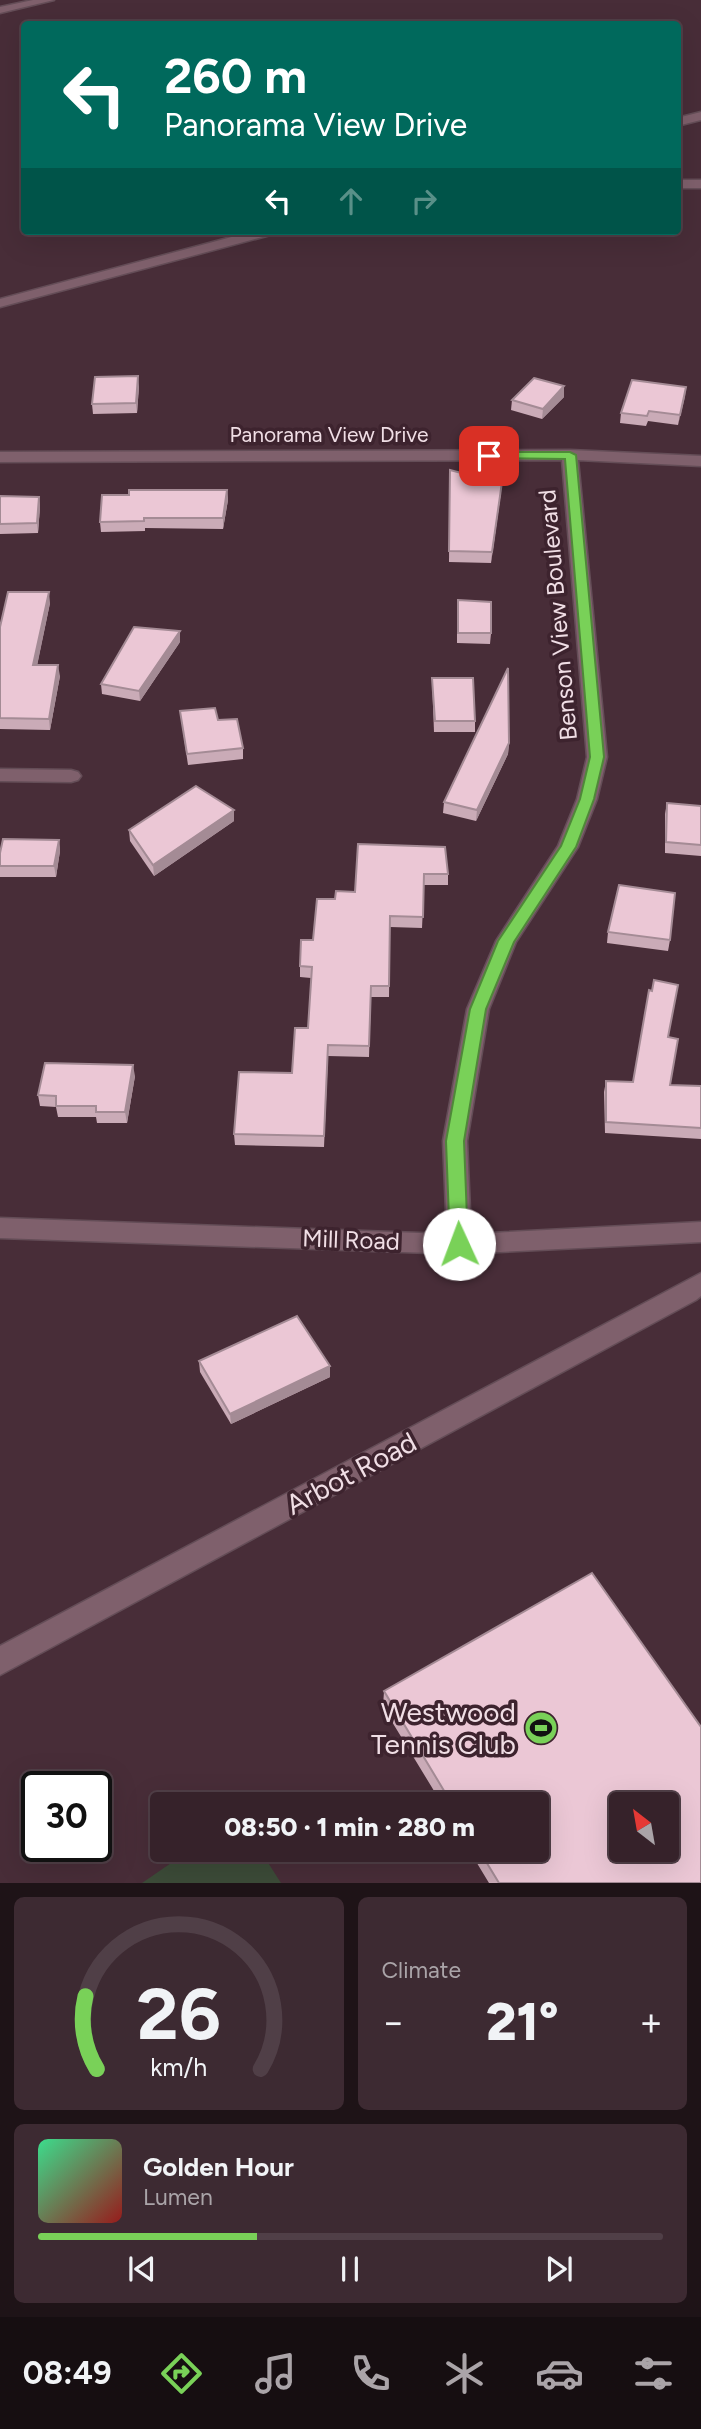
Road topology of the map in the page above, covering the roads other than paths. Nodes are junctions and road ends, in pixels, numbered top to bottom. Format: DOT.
graph roads {
  1 [pos="50,0"];
  2 [pos="0,10"];
  3 [pos="701,116"];
  4 [pos="681,121"];
  5 [pos="681,184"];
  6 [pos="701,184"];
  7 [pos="254,235"];
  8 [pos="0,303"];
  9 [pos="570,455"];
  10 [pos="0,457"];
  11 [pos="701,461"];
  12 [pos="0,775"];
  13 [pos="71,776"];
  14 [pos="0,1228"];
  15 [pos="701,1232"];
  16 [pos="459,1244"];
  17 [pos="701,1283"];
  18 [pos="0,1661"];
  1 -- 2 [label="street"];
  3 -- 4 [label="street"];
  5 -- 6 [label="street"];
  7 -- 8 [label="street"];
  9 -- 10 [label="street, Panorama View Drive"];
  9 -- 11 [label="street, Panorama View Drive"];
  9 -- 16 [label="street, Benson View Boulevard"];
  12 -- 13 [label="street"];
  14 -- 16 [label="street, Mill Road"];
  15 -- 16 [label="street, Mill Road"];
  17 -- 18 [label="street, Arbot Road"];
}
